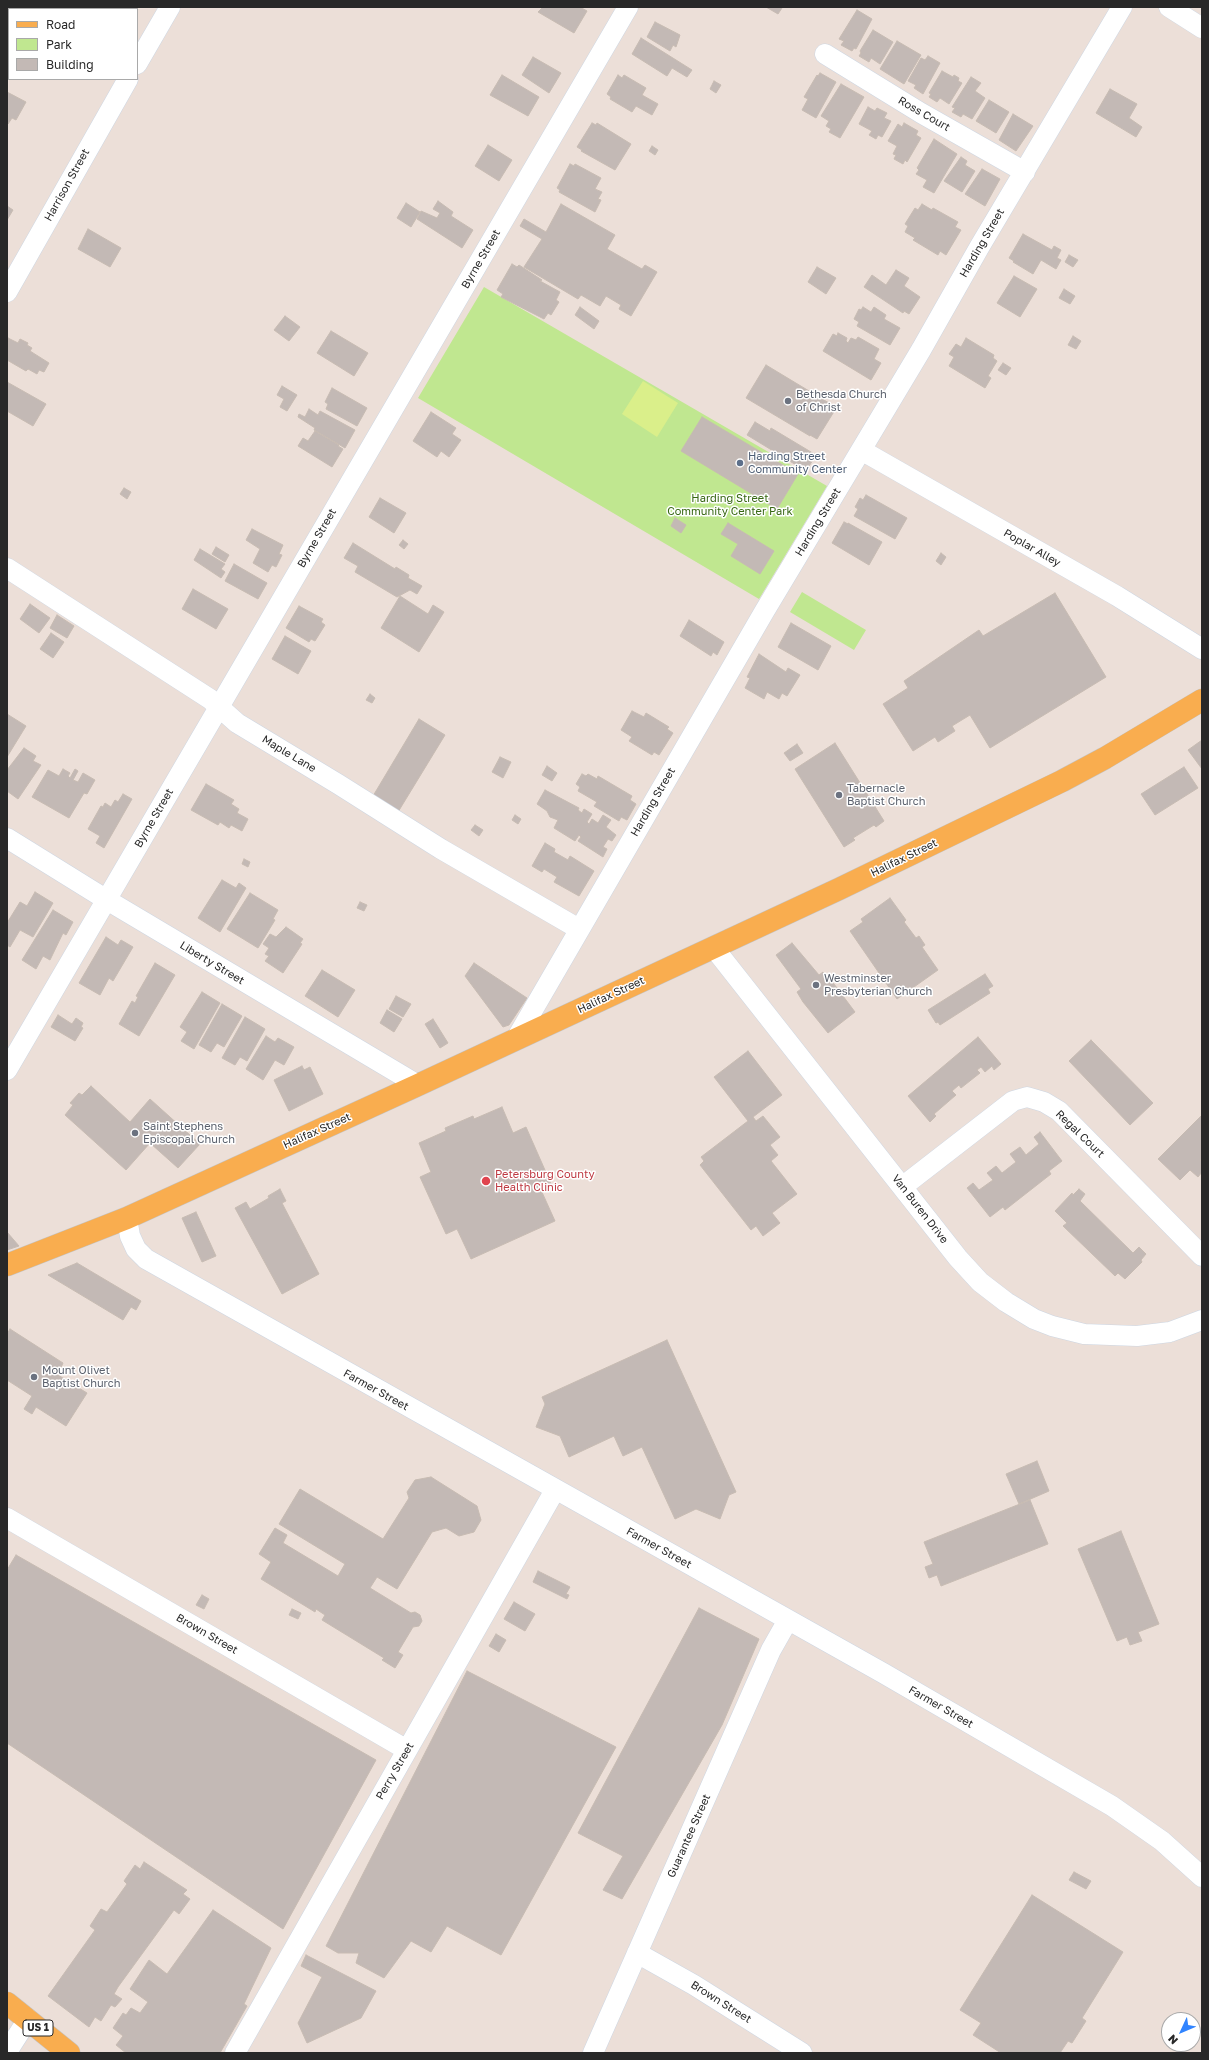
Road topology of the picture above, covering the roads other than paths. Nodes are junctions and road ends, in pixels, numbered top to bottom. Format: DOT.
graph roads {
  1 [pos="170,7"];
  2 [pos="628,7"];
  3 [pos="1122,7"];
  4 [pos="1169,7"];
  5 [pos="1202,28"];
  6 [pos="825,54"];
  7 [pos="138,62"];
  8 [pos="127,80"];
  9 [pos="1025,172"];
  10 [pos="7,292"];
  11 [pos="861,450"];
  12 [pos="7,568"];
  13 [pos="1202,649"];
  14 [pos="1202,700"];
  15 [pos="219,708"];
  16 [pos="7,838"];
  17 [pos="107,900"];
  18 [pos="579,929"];
  19 [pos="714,948"];
  20 [pos="516,1039"];
  21 [pos="7,1070"];
  22 [pos="418,1085"];
  23 [pos="902,1187"];
  24 [pos="126,1218"];
  25 [pos="1202,1256"];
  26 [pos="7,1264"];
  27 [pos="1202,1320"];
  28 [pos="555,1490"];
  29 [pos="7,1518"];
  30 [pos="788,1620"];
  31 [pos="407,1750"];
  32 [pos="1202,1877"];
  33 [pos="637,1953"];
  34 [pos="7,2003"];
  35 [pos="28,2019"];
  36 [pos="7,2052"];
  37 [pos="69,2053"];
  38 [pos="235,2053"];
  39 [pos="593,2053"];
  40 [pos="802,2053"];
  1 -- 7 [label="street"];
  2 -- 15 [label="street, Byrne Street"];
  3 -- 9 [label="street, Harding Street"];
  4 -- 5 [label="street"];
  6 -- 9 [label="street, Ross Court"];
  8 -- 10 [label="street, Harrison Street"];
  9 -- 11 [label="street, Harding Street"];
  11 -- 13 [label="street, Poplar Alley"];
  11 -- 18 [label="street, Harding Street"];
  12 -- 15 [label="street, Maple Lane"];
  14 -- 19 [label="main road, Halifax Street"];
  15 -- 17 [label="street, Byrne Street"];
  15 -- 18 [label="street, Maple Lane"];
  16 -- 17 [label="street, Liberty Street"];
  17 -- 21 [label="street, Byrne Street"];
  17 -- 22 [label="street, Liberty Street"];
  18 -- 20 [label="street, Harding Street"];
  19 -- 20 [label="main road, Halifax Street"];
  19 -- 23 [label="street, Van Buren Drive"];
  20 -- 22 [label="main road, Halifax Street"];
  22 -- 24 [label="main road, Halifax Street"];
  23 -- 25 [label="street, Regal Court"];
  23 -- 27 [label="street, Van Buren Drive"];
  24 -- 26 [label="main road, Halifax Street"];
  24 -- 28 [label="street, Farmer Street"];
  28 -- 30 [label="street, Farmer Street"];
  28 -- 31 [label="street, Perry Street"];
  29 -- 31 [label="street, Brown Street"];
  30 -- 32 [label="street, Farmer Street"];
  30 -- 33 [label="street, Guarantee Street"];
  31 -- 38 [label="street, Perry Street"];
  33 -- 39 [label="street, Guarantee Street"];
  33 -- 40 [label="street, Brown Street"];
  34 -- 35 [label="main road, US 1"];
  35 -- 36 [label="street"];
  35 -- 37 [label="main road, US 1"];
}
